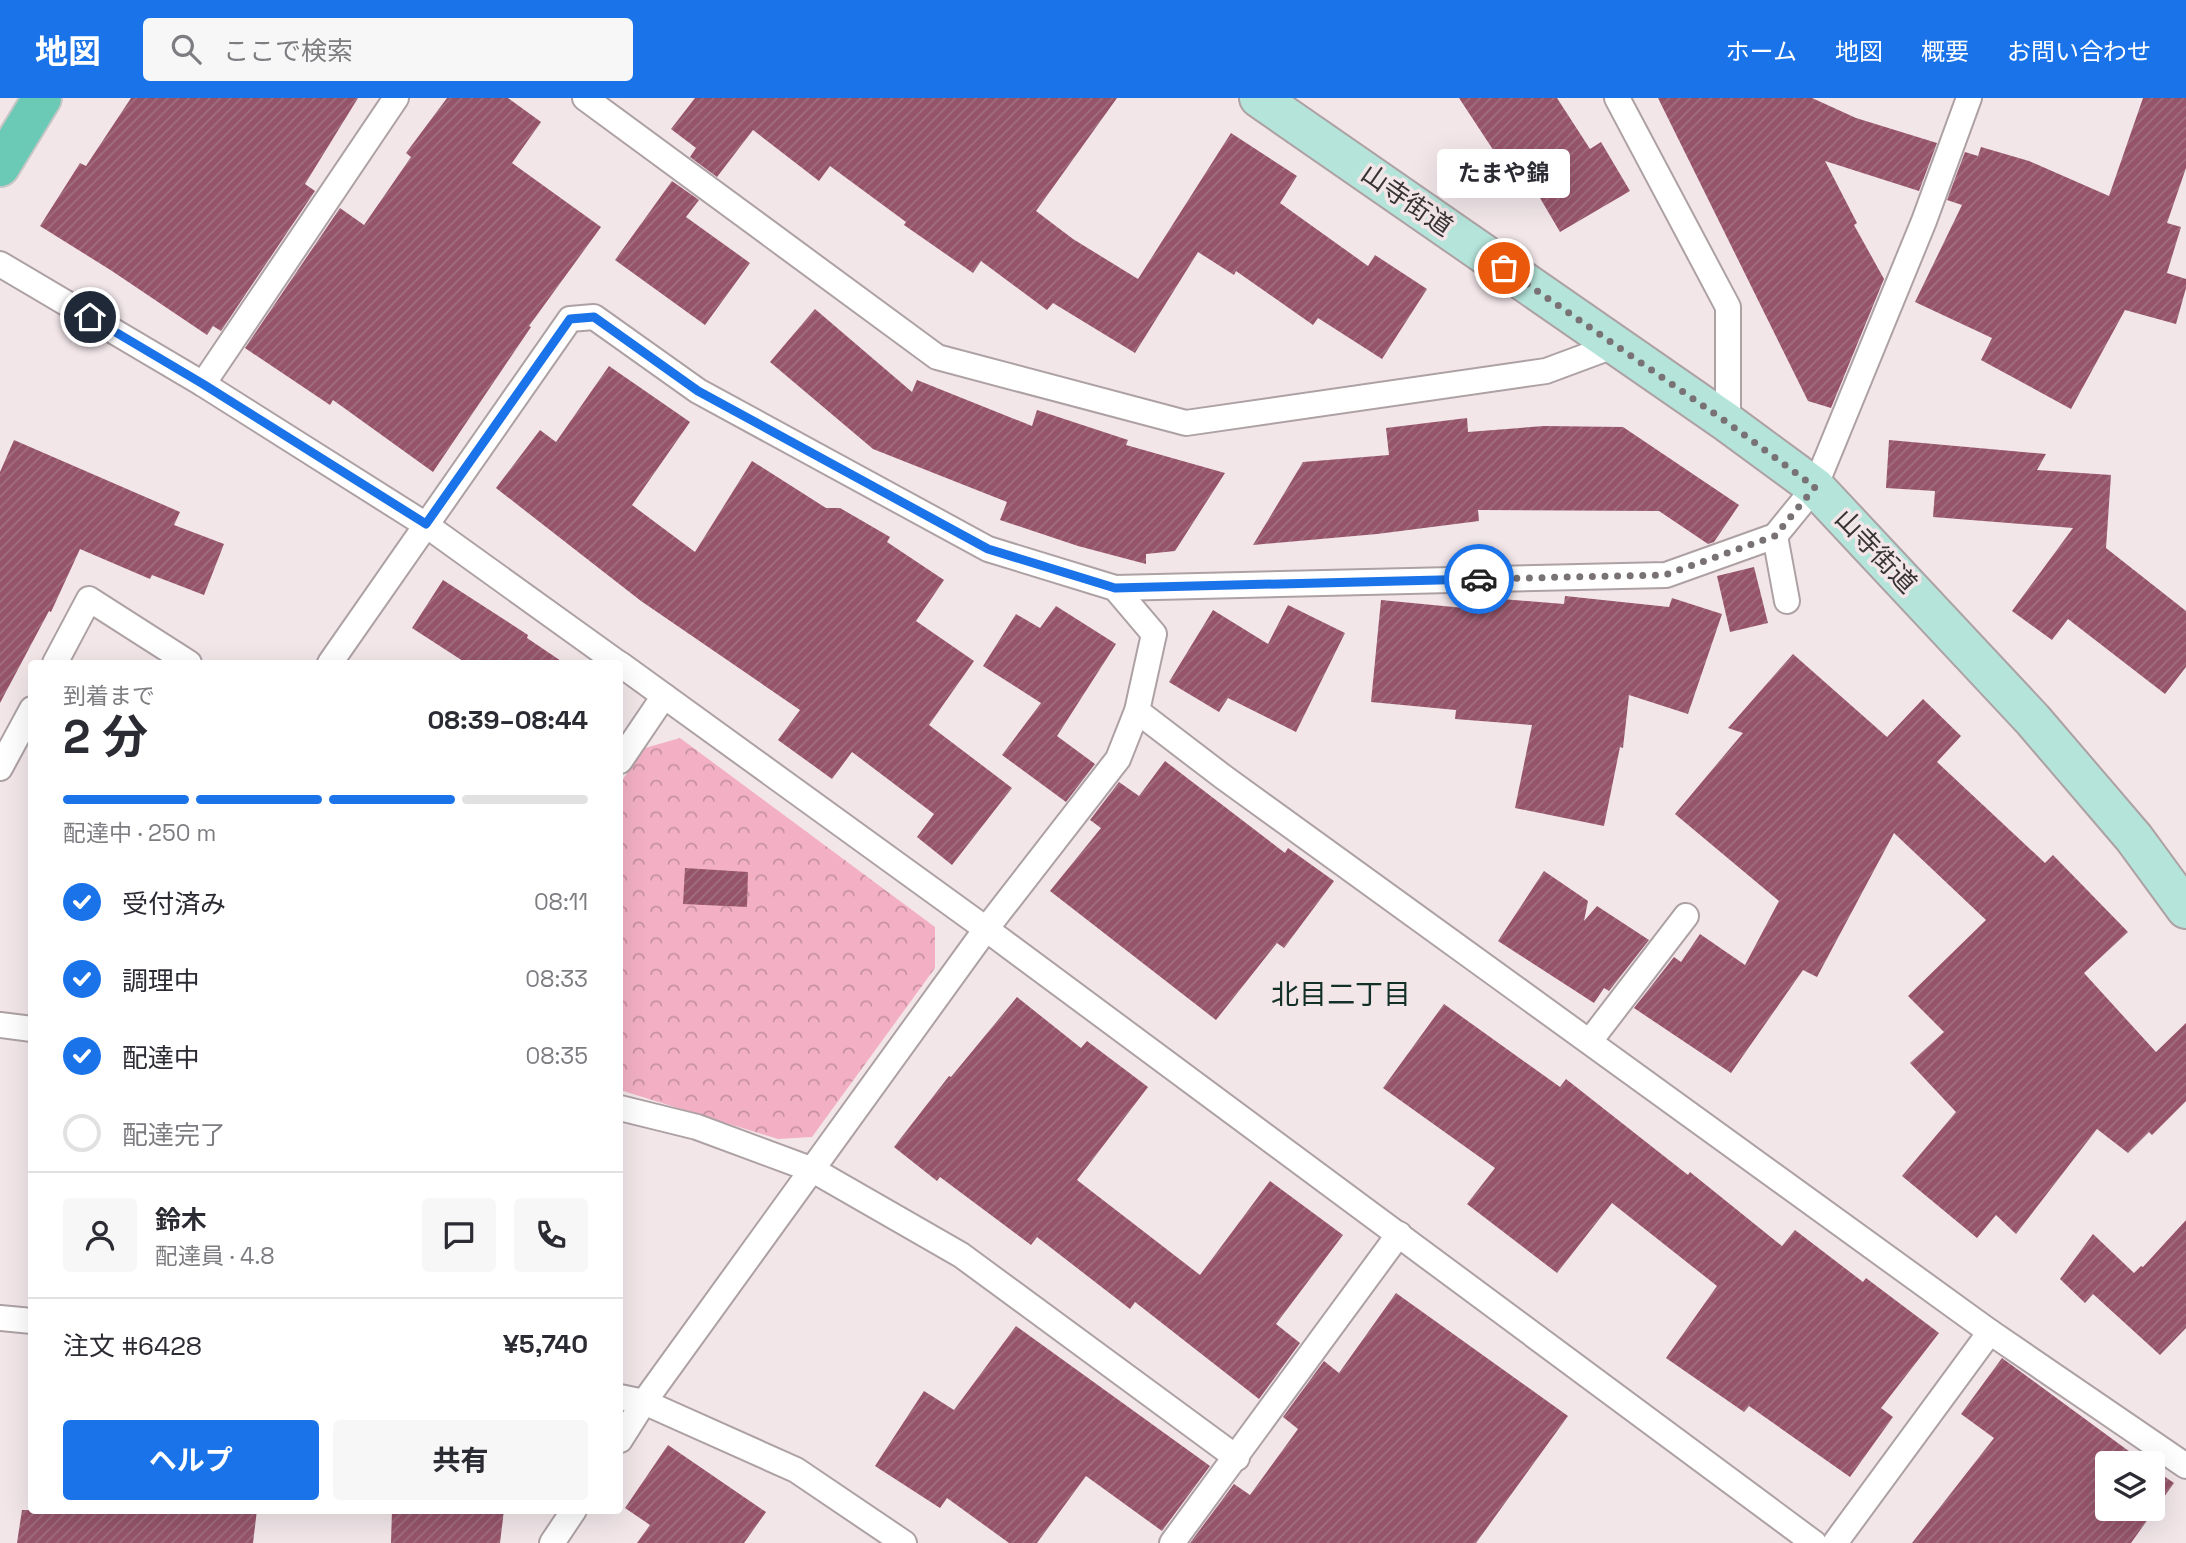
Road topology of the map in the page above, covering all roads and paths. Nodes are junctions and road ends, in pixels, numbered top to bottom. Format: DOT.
graph roads {
  1 [pos="42,98"];
  2 [pos="396,98"];
  3 [pos="585,98"];
  4 [pos="1259,98"];
  5 [pos="1617,98"];
  6 [pos="1969,98"];
  7 [pos="0,167"];
  8 [pos="0,264"];
  9 [pos="1616,345"];
  10 [pos="203,384"];
  11 [pos="1728,423"];
  12 [pos="1815,487"];
  13 [pos="426,524"];
  14 [pos="1775,536"];
  15 [pos="1115,588"];
  16 [pos="1787,601"];
  17 [pos="57,660"];
  18 [pos="183,660"];
  19 [pos="332,660"];
  20 [pos="613,660"];
  21 [pos="623,667"];
  22 [pos="664,696"];
  23 [pos="1138,711"];
  24 [pos="28,716"];
  25 [pos="623,757"];
  26 [pos="0,768"];
  27 [pos="2186,909"];
  28 [pos="1686,916"];
  29 [pos="986,929"];
  30 [pos="0,1025"];
  31 [pos="28,1028"];
  32 [pos="1590,1041"];
  33 [pos="623,1109"];
  34 [pos="813,1170"];
  35 [pos="1399,1234"];
  36 [pos="0,1318"];
  37 [pos="28,1321"];
  38 [pos="1990,1332"];
  39 [pos="623,1398"];
  40 [pos="644,1402"];
  41 [pos="623,1435"];
  42 [pos="1237,1458"];
  43 [pos="2186,1466"];
  44 [pos="571,1514"];
  45 [pos="552,1543"];
  46 [pos="904,1543"];
  47 [pos="1172,1543"];
  48 [pos="1814,1543"];
  49 [pos="1835,1543"];
  1 -- 7 [label="main road"];
  2 -- 10 [label="lane"];
  3 -- 9 [label="lane"];
  4 -- 9 [label="main road, 山寺街道"];
  5 -- 11 [label="lane"];
  6 -- 12 [label="lane"];
  8 -- 10 [label="lane"];
  9 -- 11 [label="main road, 山寺街道"];
  10 -- 13 [label="lane"];
  11 -- 12 [label="main road, 山寺街道"];
  12 -- 14 [label="lane"];
  12 -- 27 [label="main road, 山寺街道"];
  13 -- 15 [label="lane"];
  13 -- 19 [label="lane"];
  13 -- 20 [label="lane"];
  14 -- 15 [label="lane"];
  14 -- 16 [label="lane"];
  15 -- 23 [label="lane"];
  17 -- 18 [label="lane"];
  21 -- 22 [label="lane"];
  22 -- 25 [label="lane"];
  22 -- 29 [label="lane"];
  23 -- 29 [label="lane"];
  23 -- 32 [label="lane"];
  24 -- 26 [label="lane"];
  28 -- 32 [label="lane"];
  29 -- 34 [label="lane"];
  29 -- 35 [label="lane"];
  30 -- 31 [label="lane"];
  32 -- 38 [label="lane"];
  33 -- 34 [label="lane"];
  34 -- 40 [label="lane"];
  34 -- 42 [label="lane"];
  35 -- 42 [label="lane"];
  35 -- 48 [label="lane"];
  36 -- 37 [label="lane"];
  38 -- 43 [label="lane"];
  38 -- 49 [label="lane"];
  39 -- 40 [label="lane"];
  40 -- 41 [label="lane"];
  40 -- 46 [label="lane"];
  42 -- 47 [label="lane"];
  44 -- 45 [label="lane"];
}
